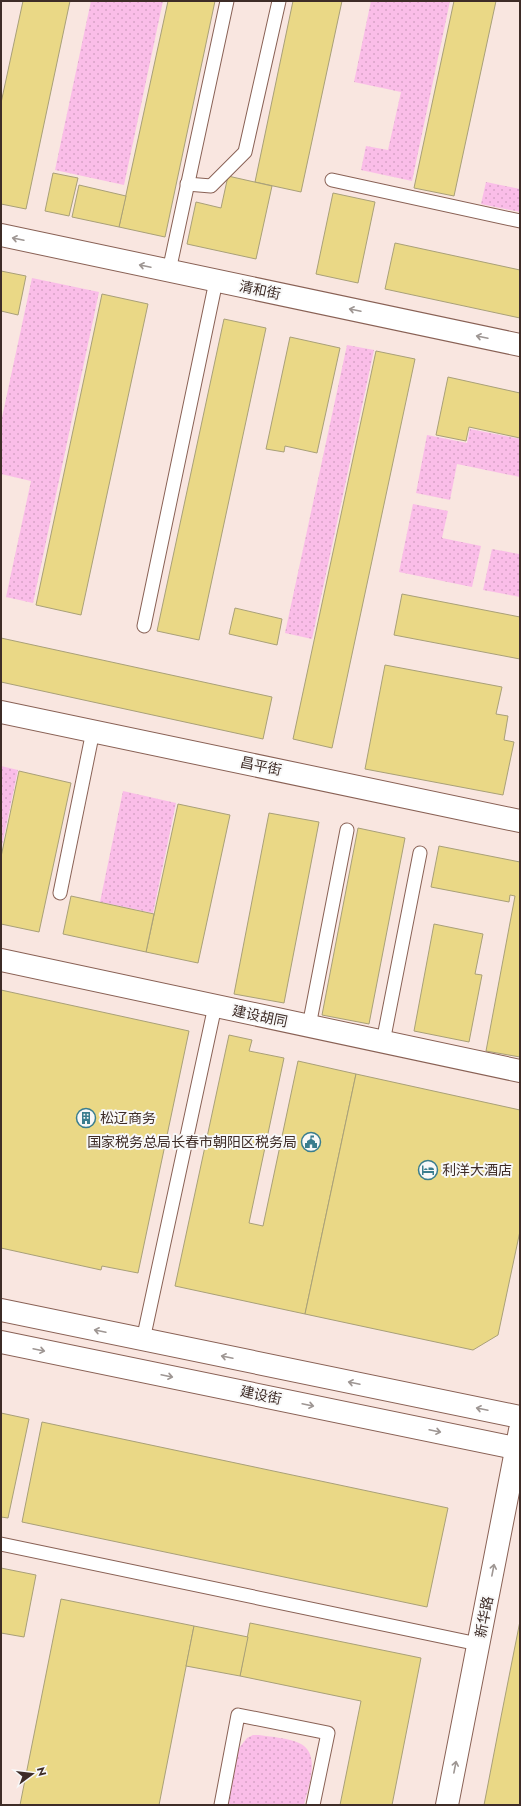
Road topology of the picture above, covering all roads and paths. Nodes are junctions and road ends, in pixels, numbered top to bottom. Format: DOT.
graph roads {
  1 [pos="227,1"];
  2 [pos="279,1"];
  3 [pos="332,180"];
  4 [pos="187,184"];
  5 [pos="520,221"];
  6 [pos="1,235"];
  7 [pos="168,271"];
  8 [pos="216,281"];
  9 [pos="520,345"];
  10 [pos="144,626"];
  11 [pos="1,712"];
  12 [pos="93,732"];
  13 [pos="520,821"];
  14 [pos="347,830"];
  15 [pos="420,853"];
  16 [pos="60,893"];
  17 [pos="1,960"];
  18 [pos="215,1006"];
  19 [pos="309,1026"];
  20 [pos="383,1042"];
  21 [pos="520,1071"];
  22 [pos="1,1310"];
  23 [pos="143,1340"];
  24 [pos="1,1342"];
  25 [pos="520,1417"];
  26 [pos="519,1442"];
  27 [pos="1,1544"];
  28 [pos="478,1644"];
  29 [pos="221,1805"];
  30 [pos="314,1805"];
  31 [pos="447,1805"];
  1 -- 4 [label="lane"];
  2 -- 4 [label="lane"];
  3 -- 5 [label="lane"];
  4 -- 7 [label="lane"];
  7 -- 6 [label="street, 清和街, one-way"];
  7 -- 8 [label="street, 清和街"];
  9 -- 8 [label="street, 清和街, one-way"];
  8 -- 10 [label="lane"];
  11 -- 12 [label="street, 昌平街"];
  12 -- 13 [label="street, 昌平街"];
  12 -- 16 [label="lane"];
  14 -- 19 [label="lane"];
  15 -- 20 [label="lane"];
  17 -- 18 [label="street, 建设胡同"];
  18 -- 19 [label="street, 建设胡同"];
  18 -- 23 [label="lane"];
  19 -- 20 [label="street, 建设胡同"];
  20 -- 21 [label="street, 建设胡同"];
  23 -- 22 [label="street, one-way"];
  25 -- 23 [label="street, one-way"];
  24 -- 26 [label="street, 建设街, one-way"];
  28 -- 26 [label="street, 新华路, one-way"];
  27 -- 28 [label="lane"];
  31 -- 28 [label="street, 新华路, one-way"];
  29 -- 30 [label="lane"];
}
